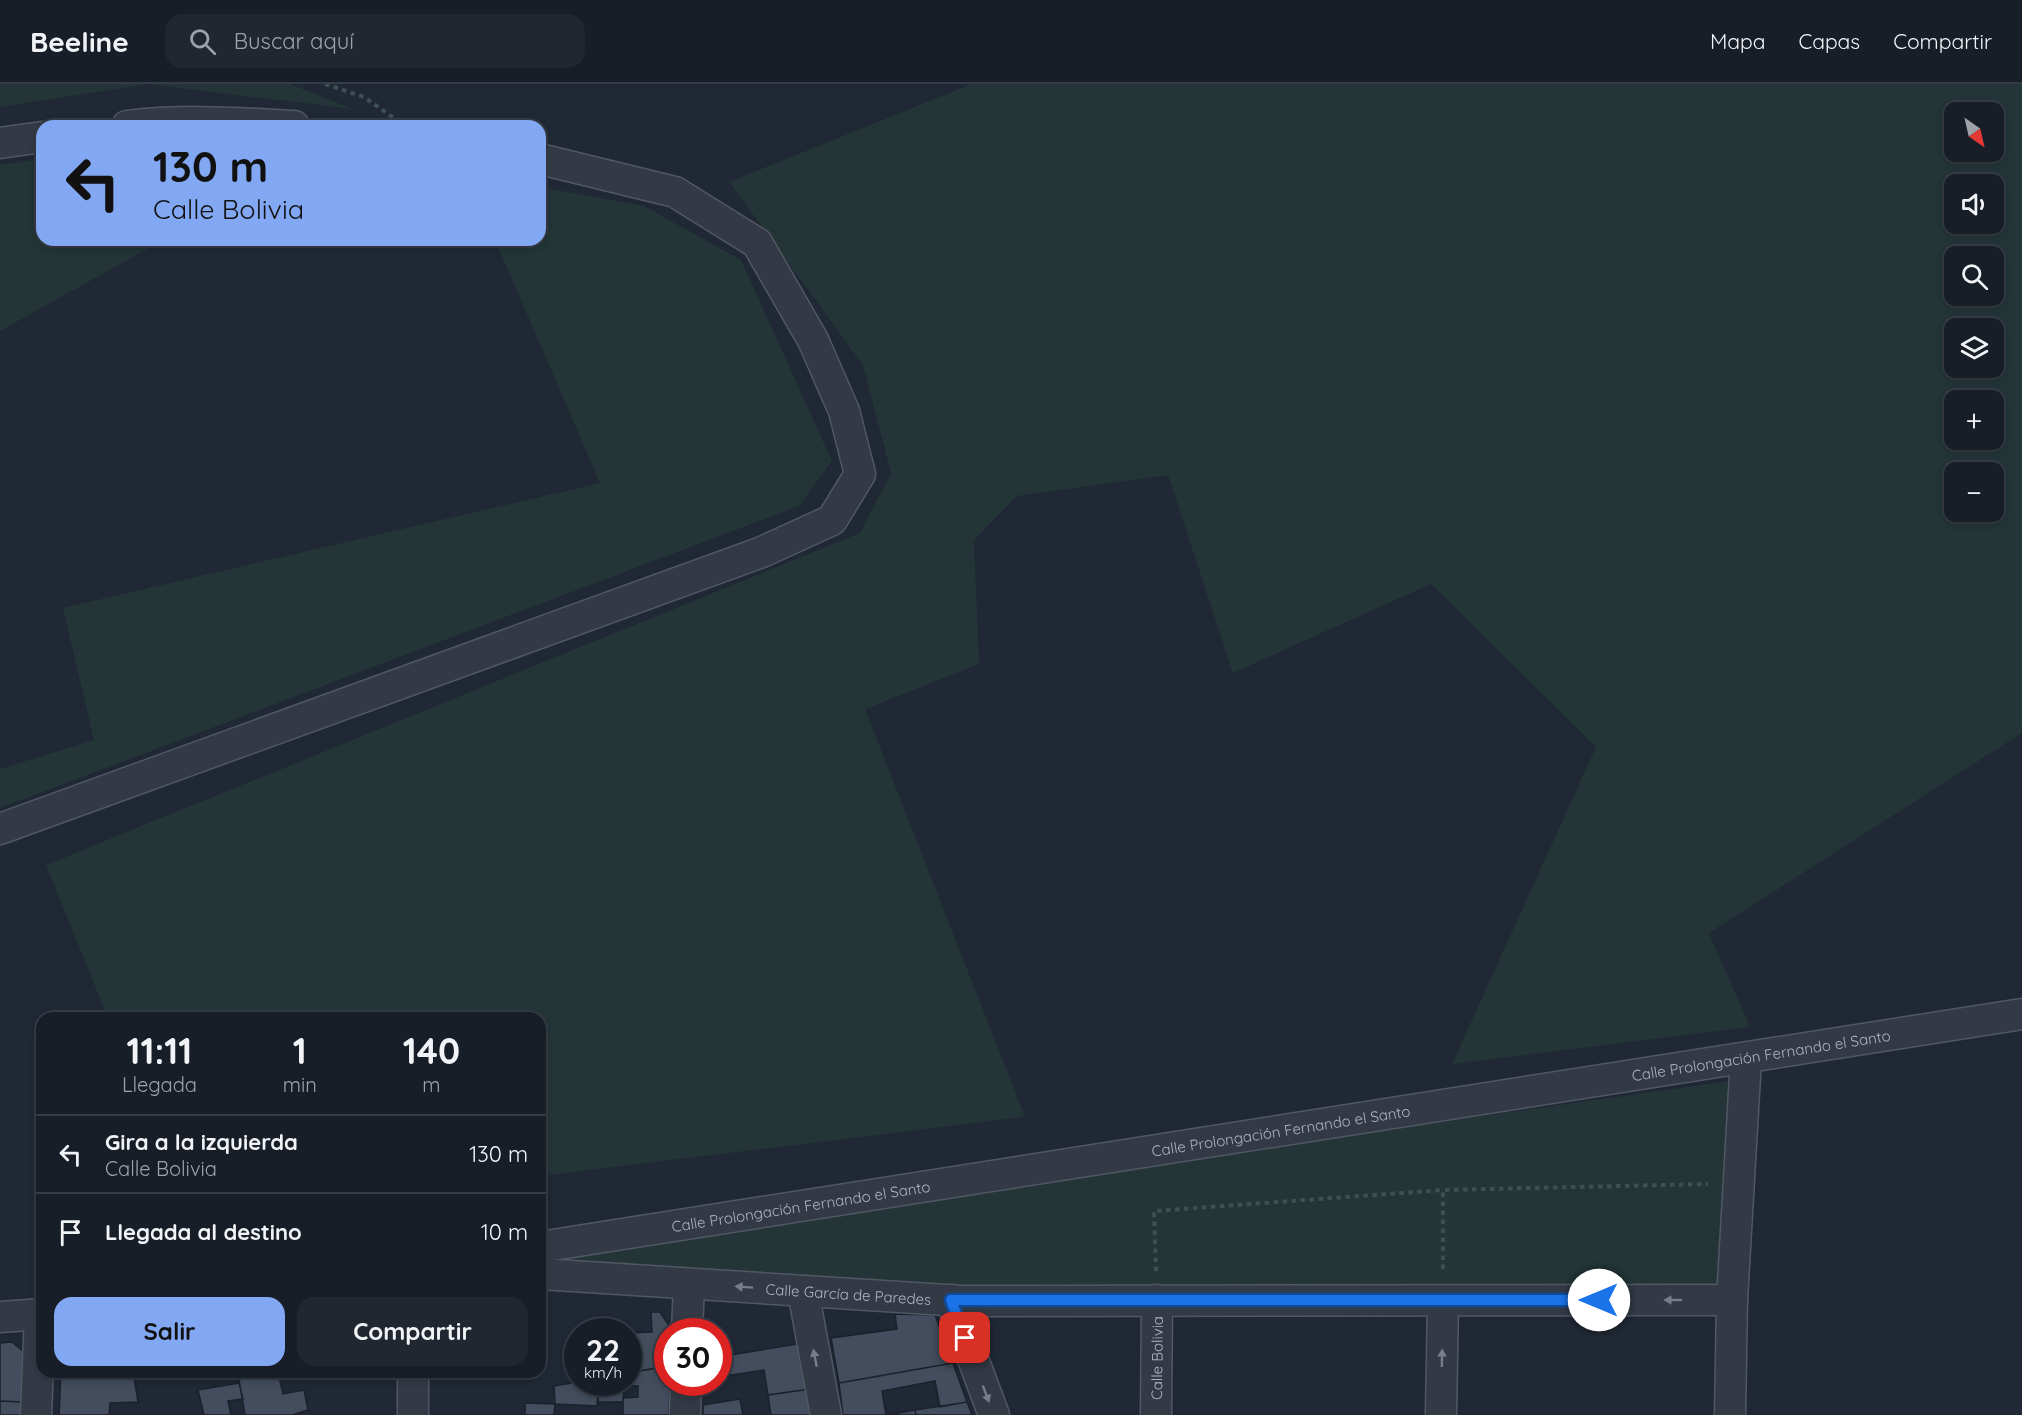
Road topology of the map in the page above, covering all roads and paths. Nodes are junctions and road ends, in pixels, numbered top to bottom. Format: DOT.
graph roads {
  1 [pos="325,84"];
  2 [pos="397,120"];
  3 [pos="36,138"];
  4 [pos="0,143"];
  5 [pos="546,160"];
  6 [pos="0,829"];
  7 [pos="2022,1014"];
  8 [pos="1746,1058"];
  9 [pos="1738,1183"];
  10 [pos="1443,1190"];
  11 [pos="546,1246"];
  12 [pos="546,1274"];
  13 [pos="689,1284"];
  14 [pos="803,1291"];
  15 [pos="951,1300"];
  16 [pos="1157,1300"];
  17 [pos="1443,1300"];
  18 [pos="1732,1300"];
  19 [pos="36,1315"];
  20 [pos="0,1317"];
  21 [pos="688,1318"];
  22 [pos="38,1378"];
  23 [pos="413,1378"];
  24 [pos="686,1396"];
  25 [pos="36,1415"];
  26 [pos="413,1415"];
  27 [pos="685,1415"];
  28 [pos="826,1415"];
  29 [pos="994,1415"];
  30 [pos="1156,1415"];
  31 [pos="1442,1415"];
  32 [pos="1730,1415"];
  1 -- 2 [label="path"];
  3 -- 4 [label="street"];
  5 -- 6 [label="street"];
  7 -- 8 [label="street, Calle Prolongación Fernando el Santo"];
  8 -- 9 [label="street"];
  8 -- 11 [label="street, Calle Prolongación Fernando el Santo"];
  9 -- 10 [label="path"];
  9 -- 18 [label="street"];
  10 -- 16 [label="path"];
  10 -- 17 [label="path"];
  12 -- 13 [label="street, Calle García de Paredes"];
  14 -- 13 [label="street, Calle García de Paredes, one-way"];
  13 -- 21 [label="street"];
  14 -- 15 [label="street, Calle García de Paredes"];
  28 -- 14 [label="street, one-way"];
  15 -- 16 [label="street, Calle García de Paredes"];
  15 -- 29 [label="street, one-way"];
  16 -- 17 [label="street, Calle García de Paredes"];
  16 -- 30 [label="street, Calle Bolivia"];
  18 -- 17 [label="street, Calle García de Paredes, one-way"];
  31 -- 17 [label="street, one-way"];
  18 -- 32 [label="street"];
  19 -- 20 [label="street"];
  22 -- 25 [label="street"];
  23 -- 26 [label="street"];
  24 -- 27 [label="street"];
}
